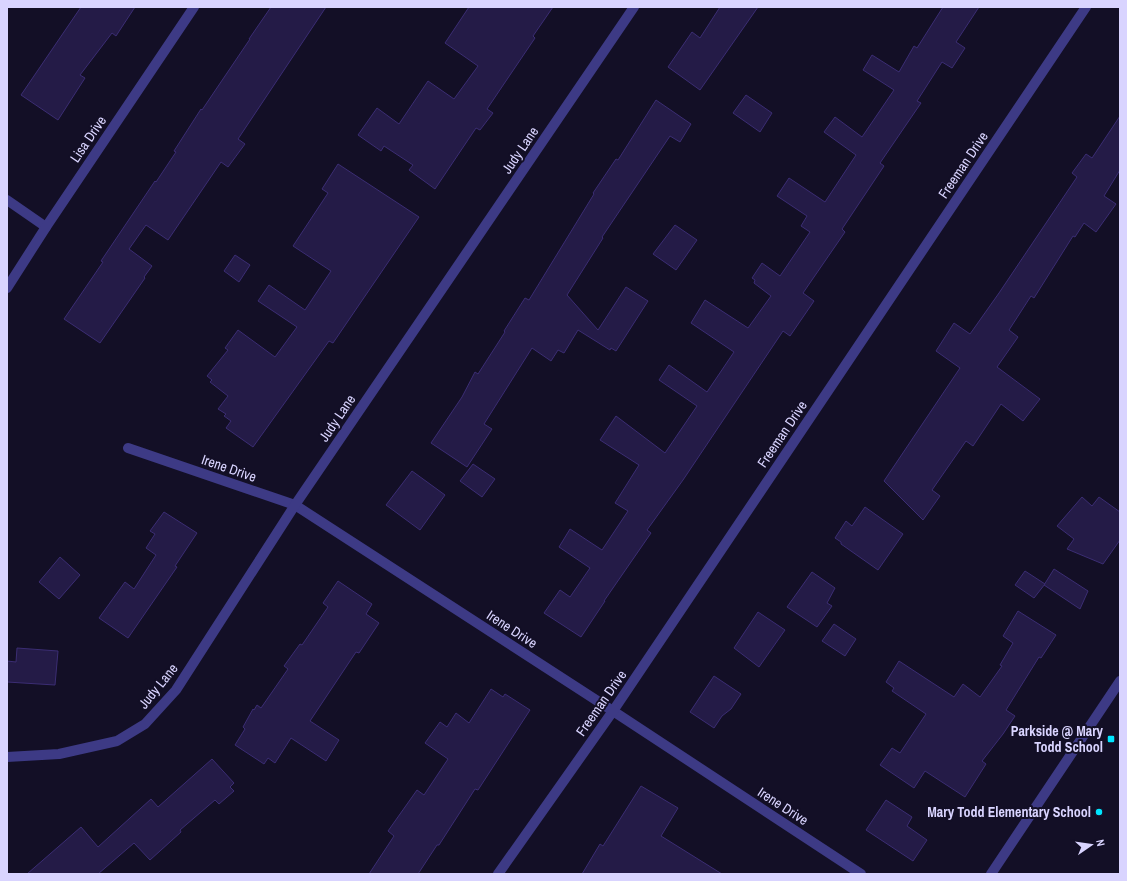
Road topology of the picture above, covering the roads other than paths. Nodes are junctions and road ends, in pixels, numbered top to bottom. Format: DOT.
graph roads {
  1 [pos="194,7"];
  2 [pos="634,7"];
  3 [pos="1086,7"];
  4 [pos="7,200"];
  5 [pos="46,226"];
  6 [pos="7,288"];
  7 [pos="128,448"];
  8 [pos="295,505"];
  9 [pos="1120,681"];
  10 [pos="613,711"];
  11 [pos="7,757"];
  12 [pos="498,874"];
  13 [pos="861,874"];
  14 [pos="991,874"];
  1 -- 5 [label="street, Lisa Drive"];
  2 -- 8 [label="street, Judy Lane"];
  3 -- 10 [label="street, Freeman Drive"];
  4 -- 5 [label="street"];
  5 -- 6 [label="street, Lisa Drive"];
  7 -- 8 [label="street, Irene Drive"];
  8 -- 10 [label="street, Irene Drive"];
  8 -- 11 [label="street, Judy Lane"];
  9 -- 14 [label="street"];
  10 -- 12 [label="street, Freeman Drive"];
  10 -- 13 [label="street, Irene Drive"];
}
